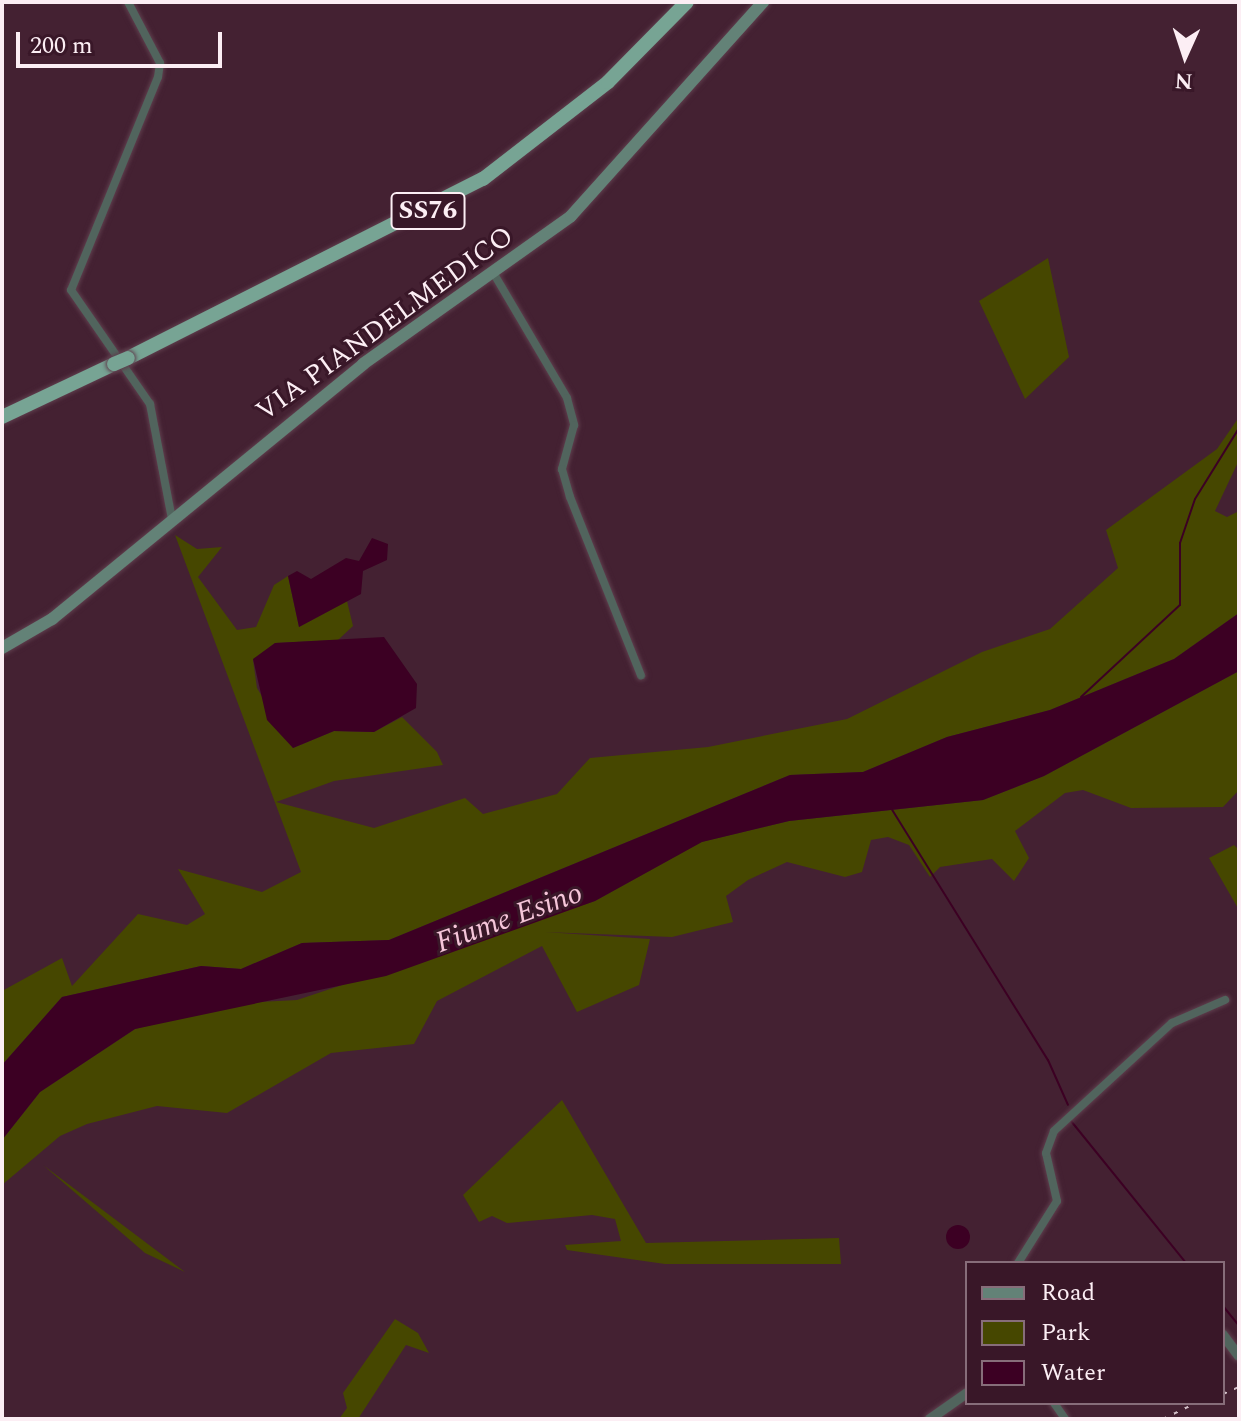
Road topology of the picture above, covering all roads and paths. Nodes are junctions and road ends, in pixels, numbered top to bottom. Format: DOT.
graph roads {
  1 [pos="128,2"];
  2 [pos="675,2"];
  3 [pos="687,2"];
  4 [pos="763,2"];
  5 [pos="494,274"];
  6 [pos="119,357"];
  7 [pos="2,409"];
  8 [pos="2,417"];
  9 [pos="172,519"];
  10 [pos="2,648"];
  11 [pos="641,675"];
  12 [pos="1225,1000"];
  13 [pos="1019,1261"];
  14 [pos="1225,1338"];
  15 [pos="1238,1354"];
  16 [pos="965,1394"];
  17 [pos="930,1419"];
  1 -- 9 [label="street"];
  2 -- 6 [label="highway, SS76"];
  3 -- 6 [label="highway, SS76"];
  4 -- 5 [label="main road, VIA PIANDELMEDICO"];
  5 -- 9 [label="main road, VIA PIANDELMEDICO"];
  5 -- 11 [label="street"];
  6 -- 7 [label="highway, SS76"];
  6 -- 8 [label="highway, SS76"];
  9 -- 10 [label="main road, VIA PIANDELMEDICO"];
  12 -- 13 [label="street"];
  14 -- 15 [label="street"];
  16 -- 17 [label="street"];
}
